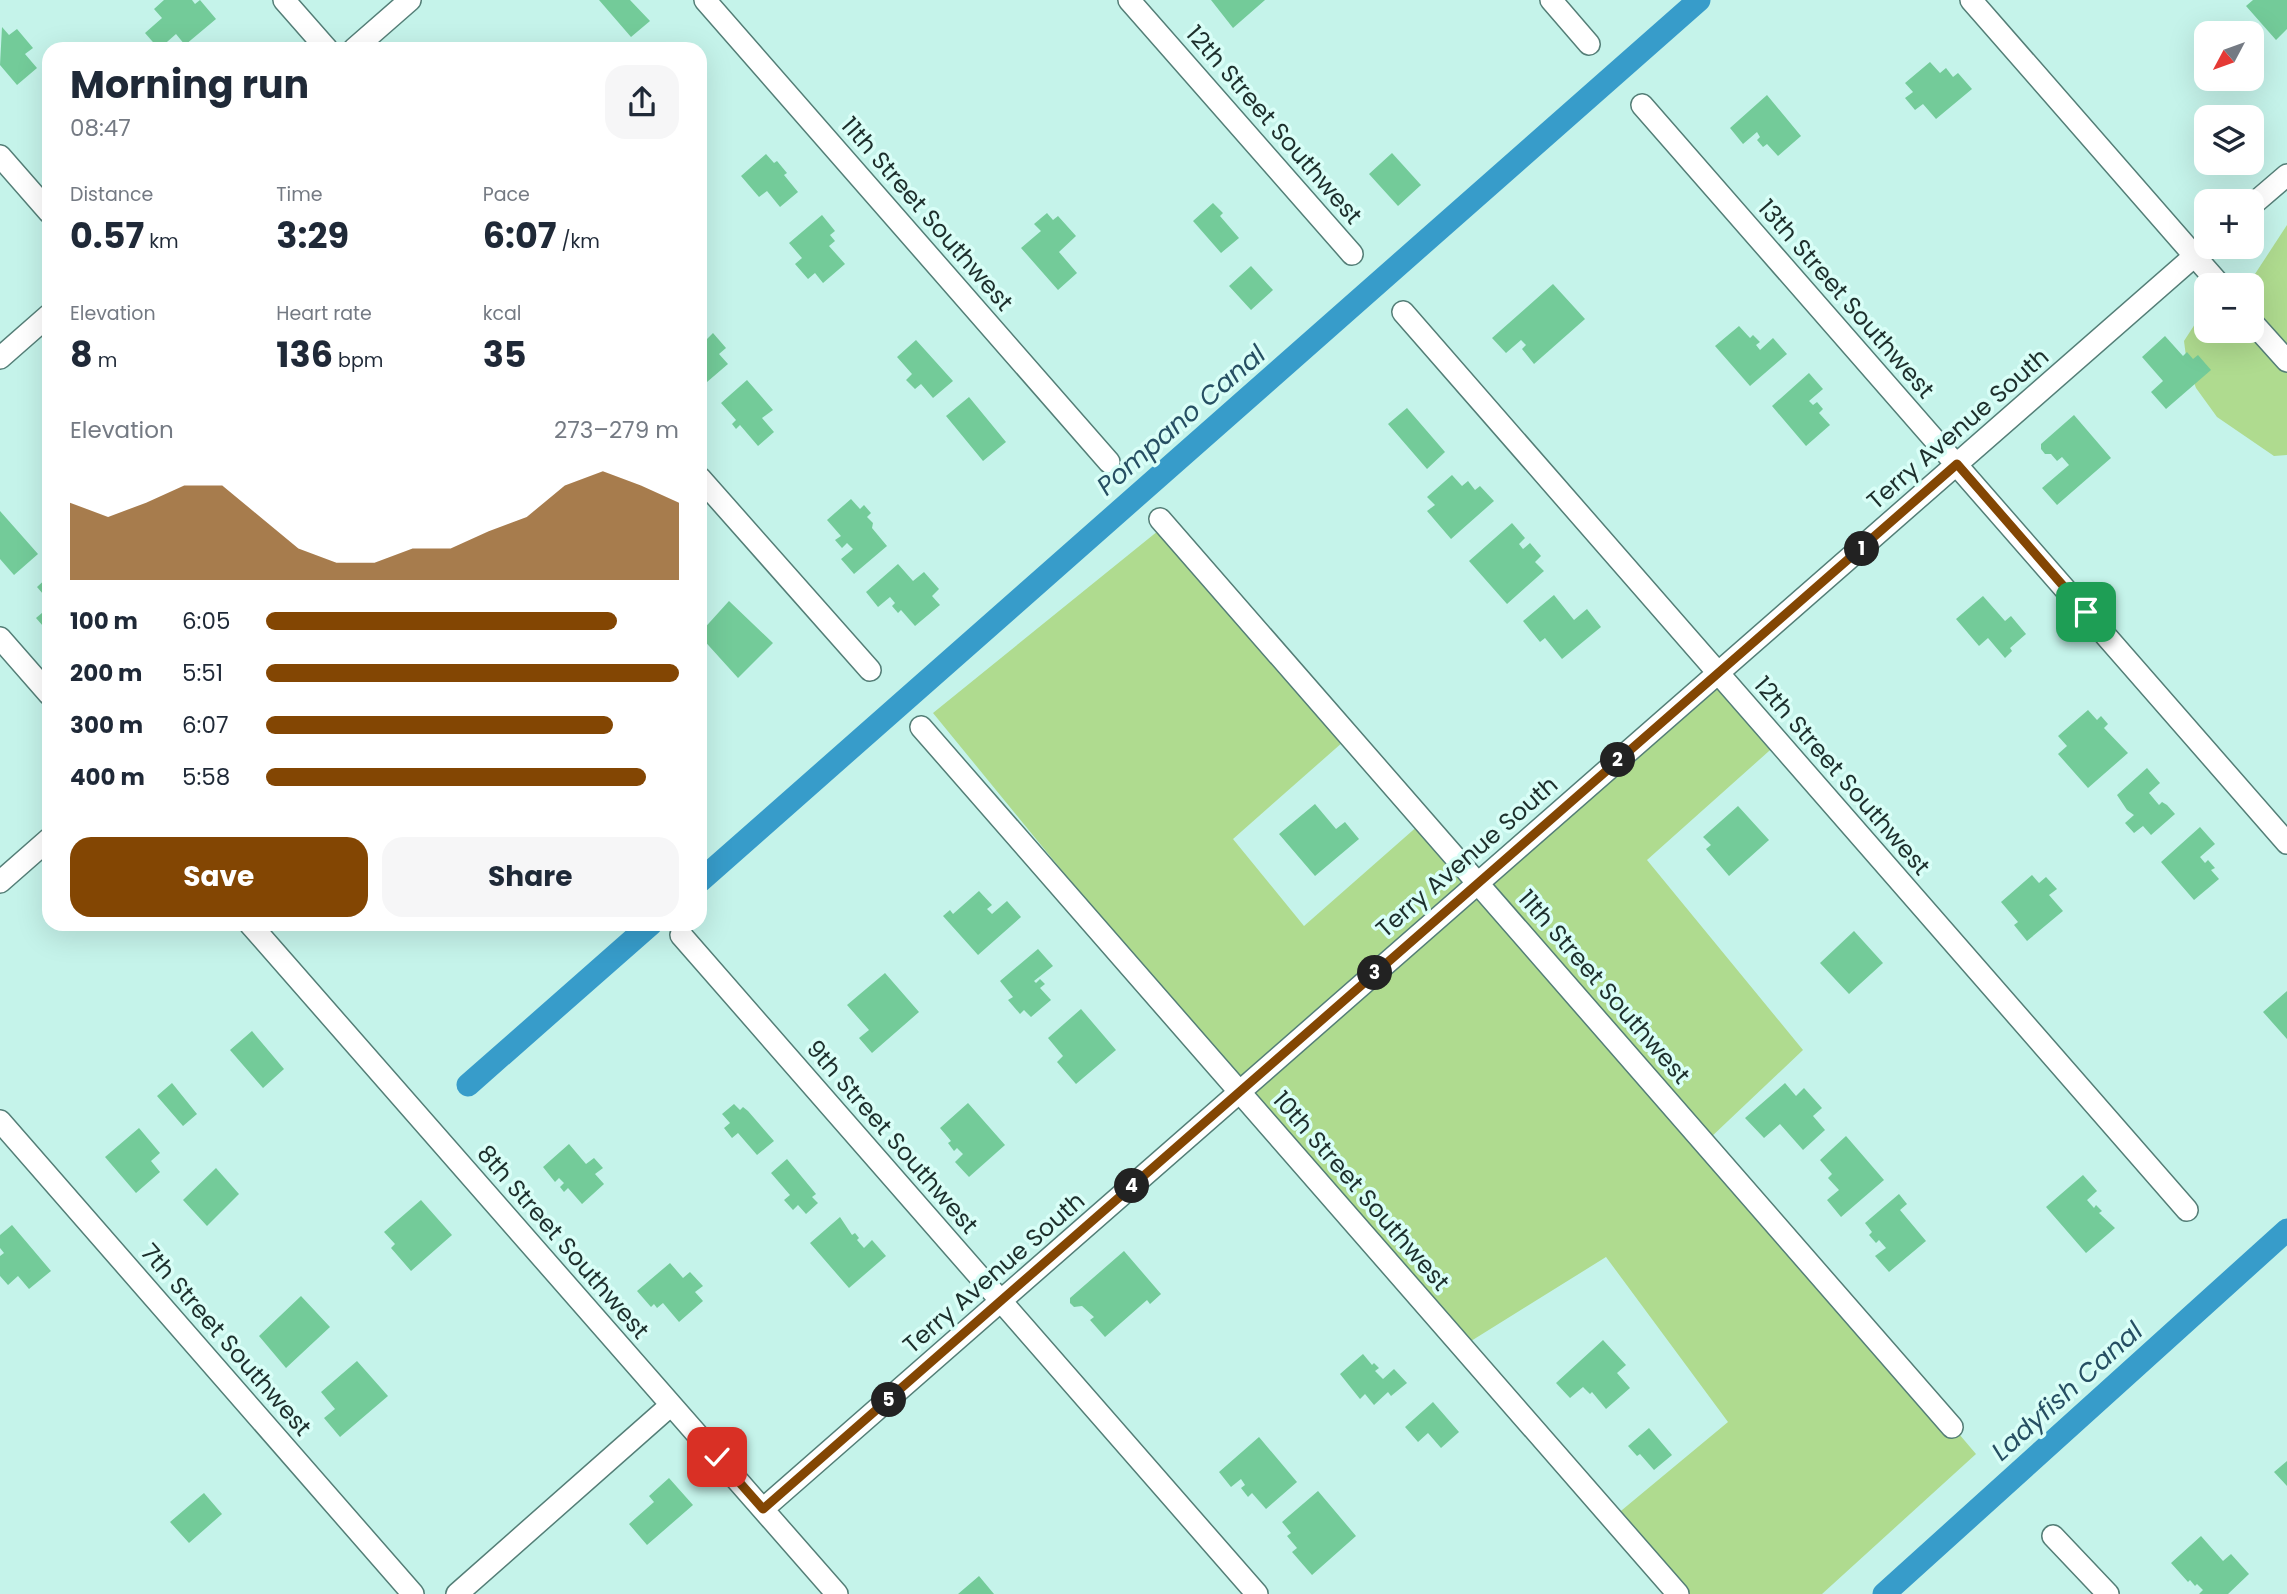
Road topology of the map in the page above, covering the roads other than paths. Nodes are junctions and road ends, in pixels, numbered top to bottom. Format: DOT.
graph roads {
  1 [pos="284,0"];
  2 [pos="410,0"];
  3 [pos="705,0"];
  4 [pos="1129,0"];
  5 [pos="1551,0"];
  6 [pos="1971,0"];
  7 [pos="321,42"];
  8 [pos="362,42"];
  9 [pos="1589,44"];
  10 [pos="1642,105"];
  11 [pos="0,156"];
  12 [pos="2287,175"];
  13 [pos="2264,195"];
  14 [pos="42,204"];
  15 [pos="2194,242"];
  16 [pos="1352,254"];
  17 [pos="2194,256"];
  18 [pos="1403,312"];
  19 [pos="42,321"];
  20 [pos="2264,335"];
  21 [pos="0,358"];
  22 [pos="2287,361"];
  23 [pos="1109,462"];
  24 [pos="1957,464"];
  25 [pos="707,486"];
  26 [pos="1160,519"];
  27 [pos="0,638"];
  28 [pos="870,670"];
  29 [pos="1717,673"];
  30 [pos="42,686"];
  31 [pos="921,727"];
  32 [pos="2287,843"];
  33 [pos="42,845"];
  34 [pos="0,882"];
  35 [pos="1478,883"];
  36 [pos="256,931"];
  37 [pos="681,935"];
  38 [pos="1240,1093"];
  39 [pos="0,1121"];
  40 [pos="2186,1210"];
  41 [pos="1000,1301"];
  42 [pos="671,1405"];
  43 [pos="1952,1427"];
  44 [pos="763,1509"];
  45 [pos="2053,1536"];
  46 [pos="413,1594"];
  47 [pos="457,1594"];
  48 [pos="837,1594"];
  49 [pos="1257,1594"];
  50 [pos="1678,1594"];
  51 [pos="2108,1594"];
  1 -- 7 [label="street"];
  2 -- 8 [label="street"];
  3 -- 23 [label="street, 11th Street Southwest"];
  4 -- 16 [label="street, 12th Street Southwest"];
  5 -- 9 [label="street"];
  6 -- 15 [label="street"];
  10 -- 24 [label="street, 13th Street Southwest"];
  11 -- 14 [label="street"];
  12 -- 13 [label="street"];
  17 -- 24 [label="street, Terry Avenue South"];
  18 -- 29 [label="street, 12th Street Southwest"];
  19 -- 21 [label="street"];
  20 -- 22 [label="street"];
  24 -- 29 [label="street, Terry Avenue South"];
  24 -- 32 [label="street, 13th Street Southwest"];
  25 -- 28 [label="street"];
  26 -- 35 [label="street, 11th Street Southwest"];
  27 -- 30 [label="street"];
  29 -- 35 [label="street, Terry Avenue South"];
  29 -- 40 [label="street, 12th Street Southwest"];
  31 -- 38 [label="street, 10th Street Southwest"];
  33 -- 34 [label="street"];
  35 -- 38 [label="street, Terry Avenue South"];
  35 -- 43 [label="street, 11th Street Southwest"];
  36 -- 42 [label="street, 8th Street Southwest"];
  37 -- 41 [label="street, 9th Street Southwest"];
  38 -- 41 [label="street, Terry Avenue South"];
  38 -- 50 [label="street, 10th Street Southwest"];
  39 -- 46 [label="street, 7th Street Southwest"];
  41 -- 44 [label="street, Terry Avenue South"];
  41 -- 49 [label="street, 9th Street Southwest"];
  42 -- 44 [label="street, 8th Street Southwest"];
  42 -- 47 [label="street"];
  44 -- 48 [label="street, 8th Street Southwest"];
  45 -- 51 [label="street"];
}
